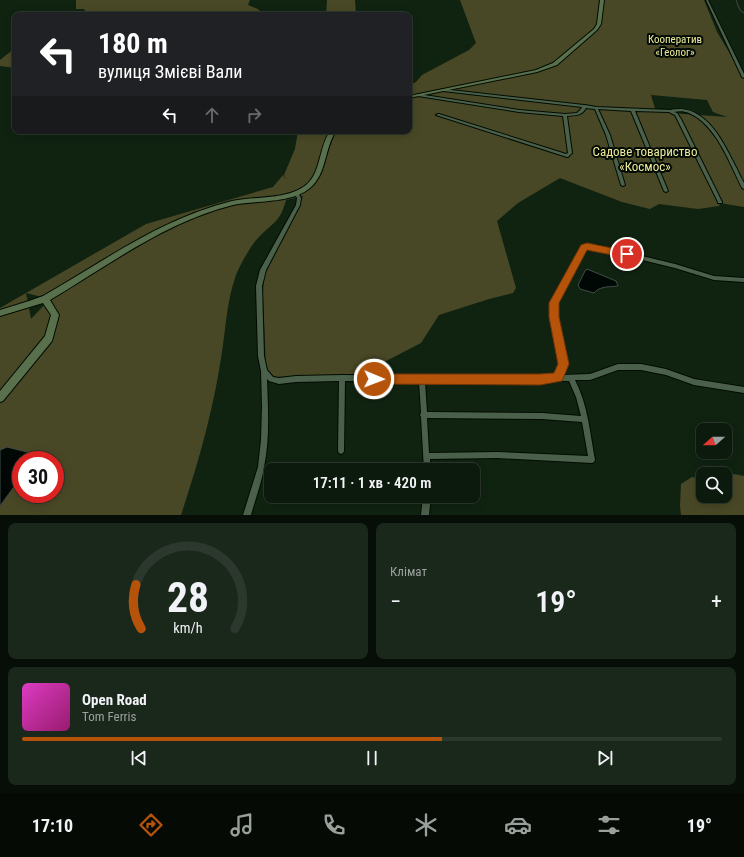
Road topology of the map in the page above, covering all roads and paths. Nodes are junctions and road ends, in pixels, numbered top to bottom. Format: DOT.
graph roads {
  1 [pos="602,0"];
  2 [pos="707,0"];
  3 [pos="744,77"];
  4 [pos="443,90"];
  5 [pos="418,95"];
  6 [pos="412,96"];
  7 [pos="585,106"];
  8 [pos="596,108"];
  9 [pos="633,110"];
  10 [pos="670,112"];
  11 [pos="438,115"];
  12 [pos="565,115"];
  13 [pos="331,134"];
  14 [pos="623,185"];
  15 [pos="744,188"];
  16 [pos="666,191"];
  17 [pos="296,193"];
  18 [pos="720,202"];
  19 [pos="744,280"];
  20 [pos="45,299"];
  21 [pos="0,313"];
  22 [pos="264,371"];
  23 [pos="342,378"];
  24 [pos="558,378"];
  25 [pos="571,378"];
  26 [pos="422,380"];
  27 [pos="744,390"];
  28 [pos="0,398"];
  29 [pos="423,415"];
  30 [pos="584,419"];
  31 [pos="341,451"];
  32 [pos="426,456"];
  33 [pos="426,463"];
  34 [pos="426,503"];
  35 [pos="247,515"];
  36 [pos="425,515"];
  1 -- 4 [label="street"];
  2 -- 3 [label="street"];
  4 -- 5 [label="street"];
  4 -- 7 [label="street"];
  5 -- 6 [label="street"];
  5 -- 12 [label="street"];
  7 -- 8 [label="street"];
  7 -- 12 [label="street"];
  8 -- 9 [label="street"];
  8 -- 14 [label="street"];
  9 -- 10 [label="street"];
  9 -- 16 [label="street"];
  10 -- 15 [label="street"];
  10 -- 18 [label="street"];
  11 -- 12 [label="street"];
  13 -- 17 [label="street"];
  17 -- 20 [label="street"];
  17 -- 22 [label="street"];
  19 -- 24 [label="street"];
  20 -- 21 [label="street"];
  20 -- 28 [label="street"];
  22 -- 23 [label="street"];
  22 -- 35 [label="street"];
  23 -- 26 [label="street"];
  23 -- 31 [label="street"];
  24 -- 25 [label="street"];
  24 -- 26 [label="street"];
  25 -- 27 [label="street"];
  25 -- 30 [label="street"];
  26 -- 29 [label="street"];
  29 -- 30 [label="street"];
  29 -- 32 [label="street"];
  30 -- 32 [label="street"];
  32 -- 33 [label="street"];
  34 -- 36 [label="street"];
}
